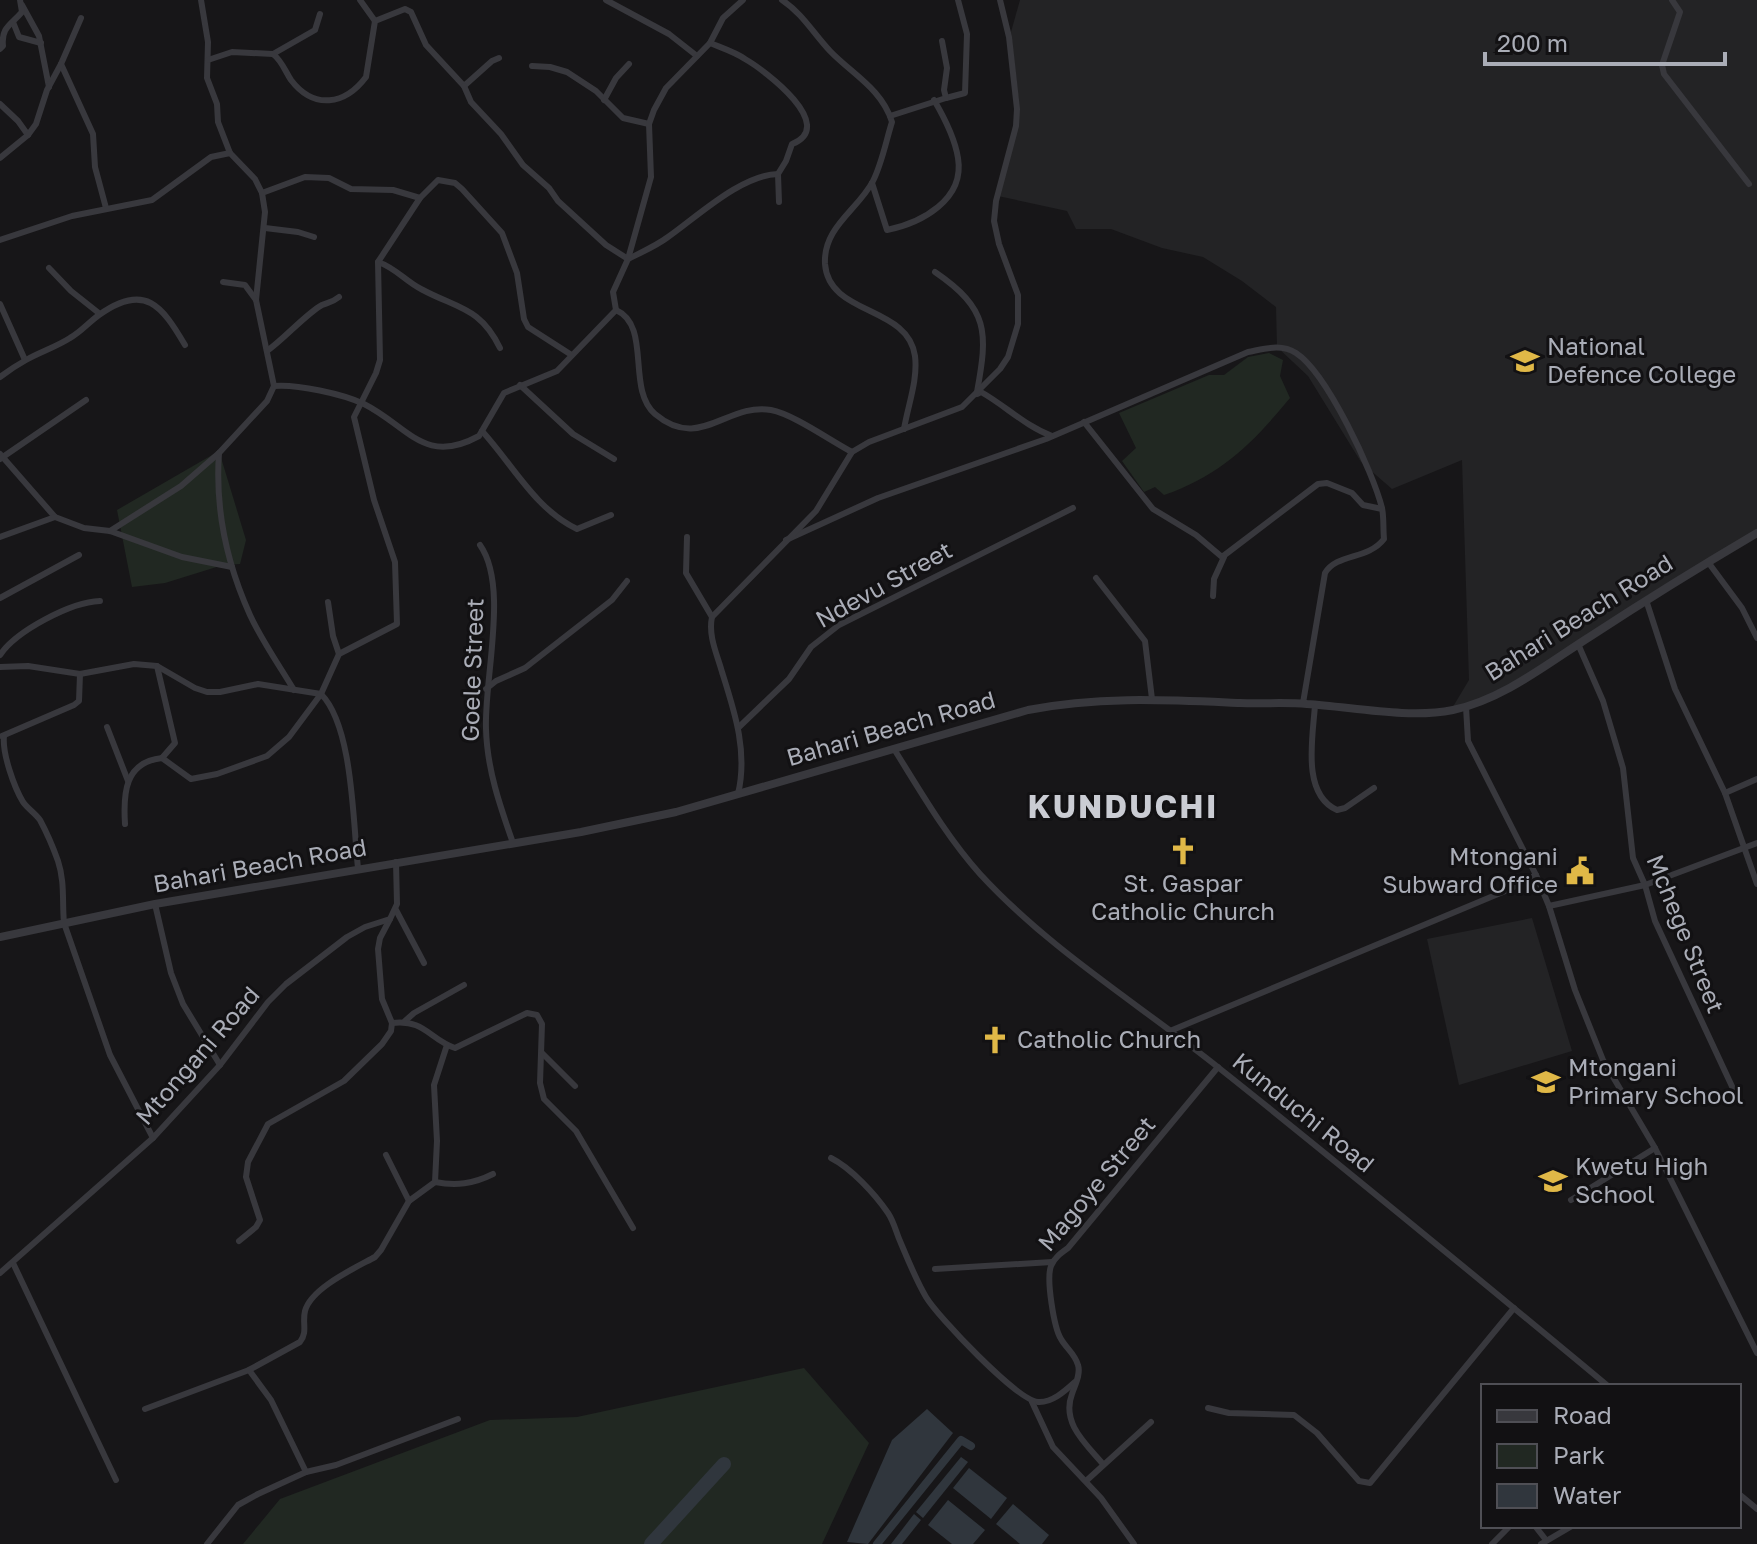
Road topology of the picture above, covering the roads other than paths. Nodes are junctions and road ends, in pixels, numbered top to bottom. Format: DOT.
graph roads {
  1 [pos="201,0"];
  2 [pos="360,0"];
  3 [pos="606,0"];
  4 [pos="624,0"];
  5 [pos="743,0"];
  6 [pos="782,0"];
  7 [pos="958,0"];
  8 [pos="1000,0"];
  9 [pos="1672,0"];
  10 [pos="414,1"];
  11 [pos="21,2"];
  12 [pos="408,9"];
  13 [pos="619,9"];
  14 [pos="320,14"];
  15 [pos="81,18"];
  16 [pos="375,21"];
  17 [pos="13,22"];
  18 [pos="942,41"];
  19 [pos="41,43"];
  20 [pos="710,43"];
  21 [pos="0,49"];
  22 [pos="273,54"];
  23 [pos="697,56"];
  24 [pos="499,58"];
  25 [pos="208,60"];
  26 [pos="61,64"];
  27 [pos="629,64"];
  28 [pos="532,66"];
  29 [pos="464,86"];
  30 [pos="49,87"];
  31 [pos="946,98"];
  32 [pos="604,100"];
  33 [pos="934,100"];
  34 [pos="0,104"];
  35 [pos="890,116"];
  36 [pos="649,124"];
  37 [pos="28,135"];
  38 [pos="230,153"];
  39 [pos="0,158"];
  40 [pos="778,174"];
  41 [pos="872,183"];
  42 [pos="1749,184"];
  43 [pos="262,193"];
  44 [pos="420,198"];
  45 [pos="779,202"];
  46 [pos="106,208"];
  47 [pos="265,228"];
  48 [pos="314,237"];
  49 [pos="0,240"];
  50 [pos="628,259"];
  51 [pos="378,262"];
  52 [pos="49,268"];
  53 [pos="935,272"];
  54 [pos="223,282"];
  55 [pos="339,297"];
  56 [pos="256,300"];
  57 [pos="0,304"];
  58 [pos="616,310"];
  59 [pos="100,314"];
  60 [pos="185,345"];
  61 [pos="500,348"];
  62 [pos="267,351"];
  63 [pos="570,354"];
  64 [pos="25,360"];
  65 [pos="0,377"];
  66 [pos="520,385"];
  67 [pos="274,386"];
  68 [pos="975,394"];
  69 [pos="86,400"];
  70 [pos="362,403"];
  71 [pos="1084,422"];
  72 [pos="904,429"];
  73 [pos="482,431"];
  74 [pos="1052,437"];
  75 [pos="852,452"];
  76 [pos="219,453"];
  77 [pos="1,457"];
  78 [pos="614,459"];
  79 [pos="1073,508"];
  80 [pos="1382,509"];
  81 [pos="611,515"];
  82 [pos="55,517"];
  83 [pos="110,531"];
  84 [pos="1757,533"];
  85 [pos="0,537"];
  86 [pos="687,537"];
  87 [pos="786,540"];
  88 [pos="480,545"];
  89 [pos="79,555"];
  90 [pos="1224,557"];
  91 [pos="1708,562"];
  92 [pos="232,567"];
  93 [pos="1096,578"];
  94 [pos="627,581"];
  95 [pos="1213,596"];
  96 [pos="0,598"];
  97 [pos="1646,600"];
  98 [pos="100,601"];
  99 [pos="328,602"];
  100 [pos="712,617"];
  101 [pos="1757,638"];
  102 [pos="1578,644"];
  103 [pos="339,654"];
  104 [pos="0,655"];
  105 [pos="157,666"];
  106 [pos="0,667"];
  107 [pos="80,674"];
  108 [pos="486,689"];
  109 [pos="294,690"];
  110 [pos="321,694"];
  111 [pos="1152,699"];
  112 [pos="1303,703"];
  113 [pos="1315,705"];
  114 [pos="1466,707"];
  115 [pos="107,727"];
  116 [pos="738,728"];
  117 [pos="2,736"];
  118 [pos="894,749"];
  119 [pos="162,758"];
  120 [pos="1757,779"];
  121 [pos="128,781"];
  122 [pos="1374,788"];
  123 [pos="1725,793"];
  124 [pos="738,794"];
  125 [pos="125,824"];
  126 [pos="513,843"];
  127 [pos="1757,843"];
  128 [pos="1745,848"];
  129 [pos="396,862"];
  130 [pos="358,868"];
  131 [pos="1536,875"];
  132 [pos="1757,884"];
  133 [pos="1645,885"];
  134 [pos="155,904"];
  135 [pos="1549,906"];
  136 [pos="396,910"];
  137 [pos="390,919"];
  138 [pos="64,923"];
  139 [pos="0,937"];
  140 [pos="424,963"];
  141 [pos="464,985"];
  142 [pos="405,1021"];
  143 [pos="392,1023"];
  144 [pos="1170,1031"];
  145 [pos="447,1045"];
  146 [pos="542,1053"];
  147 [pos="220,1065"];
  148 [pos="1218,1067"];
  149 [pos="575,1086"];
  150 [pos="1736,1095"];
  151 [pos="153,1138"];
  152 [pos="1655,1148"];
  153 [pos="386,1155"];
  154 [pos="831,1158"];
  155 [pos="493,1174"];
  156 [pos="435,1182"];
  157 [pos="1571,1200"];
  158 [pos="409,1201"];
  159 [pos="633,1228"];
  160 [pos="239,1241"];
  161 [pos="1052,1262"];
  162 [pos="13,1263"];
  163 [pos="935,1269"];
  164 [pos="0,1273"];
  165 [pos="1514,1308"];
  166 [pos="1757,1353"];
  167 [pos="249,1370"];
  168 [pos="1077,1380"];
  169 [pos="1606,1384"];
  170 [pos="1032,1402"];
  171 [pos="1208,1408"];
  172 [pos="145,1409"];
  173 [pos="458,1419"];
  174 [pos="1151,1422"];
  175 [pos="1103,1464"];
  176 [pos="306,1472"];
  177 [pos="116,1480"];
  178 [pos="1086,1481"];
  179 [pos="1741,1496"];
  180 [pos="1757,1509"];
  181 [pos="1508,1528"];
  182 [pos="1568,1528"];
  183 [pos="1544,1542"];
  184 [pos="207,1544"];
  185 [pos="1134,1544"];
  186 [pos="1492,1544"];
  1 -- 25 [label="street"];
  2 -- 16 [label="street"];
  3 -- 13 [label="street"];
  4 -- 13 [label="street"];
  5 -- 20 [label="street"];
  6 -- 35 [label="street"];
  7 -- 31 [label="street"];
  8 -- 68 [label="street"];
  9 -- 42 [label="street"];
  10 -- 12 [label="street"];
  11 -- 17 [label="street"];
  11 -- 19 [label="street"];
  12 -- 16 [label="street"];
  12 -- 29 [label="street"];
  13 -- 23 [label="street"];
  14 -- 22 [label="street"];
  15 -- 26 [label="street"];
  16 -- 22 [label="street"];
  17 -- 19 [label="street"];
  17 -- 21 [label="street"];
  18 -- 31 [label="street"];
  19 -- 30 [label="street"];
  20 -- 23 [label="street"];
  20 -- 40 [label="street"];
  22 -- 25 [label="street"];
  23 -- 36 [label="street"];
  24 -- 29 [label="street"];
  25 -- 38 [label="street"];
  26 -- 30 [label="street"];
  26 -- 46 [label="street"];
  27 -- 32 [label="street"];
  28 -- 32 [label="street"];
  29 -- 50 [label="street"];
  30 -- 37 [label="street"];
  31 -- 33 [label="street"];
  32 -- 36 [label="street"];
  33 -- 35 [label="street"];
  33 -- 41 [label="street"];
  34 -- 37 [label="street"];
  35 -- 41 [label="street"];
  36 -- 50 [label="street"];
  37 -- 39 [label="street"];
  38 -- 43 [label="street"];
  38 -- 46 [label="street"];
  40 -- 45 [label="street"];
  40 -- 50 [label="street"];
  41 -- 72 [label="street"];
  43 -- 44 [label="street"];
  43 -- 47 [label="street"];
  44 -- 51 [label="street"];
  44 -- 63 [label="street"];
  46 -- 49 [label="street"];
  47 -- 48 [label="street"];
  47 -- 56 [label="street"];
  50 -- 58 [label="street"];
  51 -- 61 [label="street"];
  51 -- 70 [label="street"];
  52 -- 59 [label="street"];
  53 -- 68 [label="street"];
  54 -- 56 [label="street"];
  55 -- 62 [label="street"];
  56 -- 62 [label="street"];
  57 -- 64 [label="street"];
  58 -- 63 [label="street"];
  58 -- 75 [label="street"];
  59 -- 60 [label="street"];
  59 -- 64 [label="street"];
  62 -- 67 [label="street"];
  63 -- 66 [label="street"];
  64 -- 65 [label="street"];
  66 -- 73 [label="street"];
  66 -- 78 [label="street"];
  67 -- 70 [label="street"];
  67 -- 76 [label="street"];
  68 -- 72 [label="street"];
  68 -- 74 [label="street"];
  69 -- 77 [label="street"];
  70 -- 73 [label="street"];
  70 -- 103 [label="street"];
  71 -- 74 [label="street"];
  71 -- 80 [label="street"];
  71 -- 90 [label="street"];
  72 -- 75 [label="street"];
  73 -- 81 [label="street"];
  74 -- 87 [label="street"];
  75 -- 87 [label="street"];
  76 -- 83 [label="street"];
  76 -- 92 [label="street"];
  77 -- 82 [label="street"];
  79 -- 116 [label="street, Ndevu Street"];
  80 -- 90 [label="street"];
  80 -- 112 [label="street"];
  82 -- 83 [label="street"];
  82 -- 85 [label="street"];
  83 -- 92 [label="street"];
  84 -- 91 [label="street, Bahari Beach Road"];
  86 -- 100 [label="street"];
  87 -- 100 [label="street"];
  88 -- 108 [label="street, Goele Street"];
  89 -- 96 [label="street"];
  90 -- 95 [label="street"];
  91 -- 97 [label="street, Bahari Beach Road"];
  91 -- 101 [label="street"];
  92 -- 109 [label="street"];
  93 -- 111 [label="street"];
  94 -- 108 [label="street"];
  97 -- 102 [label="street, Bahari Beach Road"];
  97 -- 123 [label="street"];
  98 -- 104 [label="street"];
  99 -- 103 [label="street"];
  100 -- 116 [label="street"];
  102 -- 114 [label="street, Bahari Beach Road"];
  102 -- 133 [label="street, Mchege Street"];
  103 -- 110 [label="street"];
  105 -- 107 [label="street"];
  105 -- 109 [label="street"];
  105 -- 119 [label="street"];
  106 -- 107 [label="street"];
  107 -- 117 [label="street"];
  108 -- 126 [label="street, Goele Street"];
  109 -- 110 [label="street"];
  110 -- 119 [label="street"];
  110 -- 130 [label="street"];
  111 -- 112 [label="street, Bahari Beach Road"];
  111 -- 118 [label="street, Bahari Beach Road"];
  112 -- 113 [label="street, Bahari Beach Road"];
  113 -- 114 [label="street, Bahari Beach Road"];
  113 -- 122 [label="street"];
  114 -- 131 [label="street"];
  115 -- 121 [label="street"];
  116 -- 124 [label="street"];
  117 -- 138 [label="street"];
  118 -- 124 [label="street, Bahari Beach Road"];
  118 -- 144 [label="street, Kunduchi Road"];
  119 -- 121 [label="street"];
  120 -- 123 [label="street"];
  121 -- 125 [label="street"];
  123 -- 128 [label="street"];
  124 -- 126 [label="street, Bahari Beach Road"];
  126 -- 129 [label="street, Bahari Beach Road"];
  127 -- 128 [label="street"];
  128 -- 132 [label="street"];
  128 -- 133 [label="street"];
  129 -- 130 [label="street, Bahari Beach Road"];
  129 -- 136 [label="street"];
  130 -- 134 [label="street, Bahari Beach Road"];
  131 -- 135 [label="street"];
  131 -- 144 [label="street"];
  133 -- 135 [label="street"];
  133 -- 150 [label="street, Mchege Street"];
  134 -- 138 [label="street, Bahari Beach Road"];
  134 -- 147 [label="street"];
  135 -- 152 [label="street"];
  136 -- 137 [label="street"];
  136 -- 140 [label="street"];
  137 -- 143 [label="street"];
  137 -- 147 [label="street, Mtongani Road"];
  138 -- 139 [label="street, Bahari Beach Road"];
  138 -- 151 [label="street"];
  141 -- 142 [label="street"];
  142 -- 143 [label="street"];
  142 -- 145 [label="street"];
  143 -- 160 [label="street"];
  144 -- 148 [label="street, Kunduchi Road"];
  145 -- 146 [label="street"];
  145 -- 156 [label="street"];
  146 -- 149 [label="street"];
  146 -- 159 [label="street"];
  147 -- 151 [label="street, Mtongani Road"];
  148 -- 161 [label="street, Magoye Street"];
  148 -- 165 [label="street, Kunduchi Road"];
  151 -- 162 [label="street, Mtongani Road"];
  152 -- 157 [label="street"];
  152 -- 166 [label="street"];
  153 -- 158 [label="street"];
  154 -- 170 [label="street"];
  155 -- 156 [label="street"];
  156 -- 158 [label="street"];
  158 -- 167 [label="street"];
  161 -- 163 [label="street"];
  161 -- 168 [label="street, Magoye Street"];
  162 -- 164 [label="street, Mtongani Road"];
  162 -- 177 [label="street"];
  165 -- 169 [label="street, Kunduchi Road"];
  165 -- 171 [label="street"];
  167 -- 172 [label="street"];
  167 -- 176 [label="street"];
  168 -- 170 [label="street"];
  168 -- 175 [label="street, Magoye Street"];
  170 -- 178 [label="street"];
  173 -- 176 [label="street"];
  174 -- 175 [label="street"];
  175 -- 178 [label="street"];
  176 -- 184 [label="street"];
  178 -- 185 [label="street"];
  179 -- 180 [label="street"];
  181 -- 186 [label="street"];
  182 -- 183 [label="street"];
}
